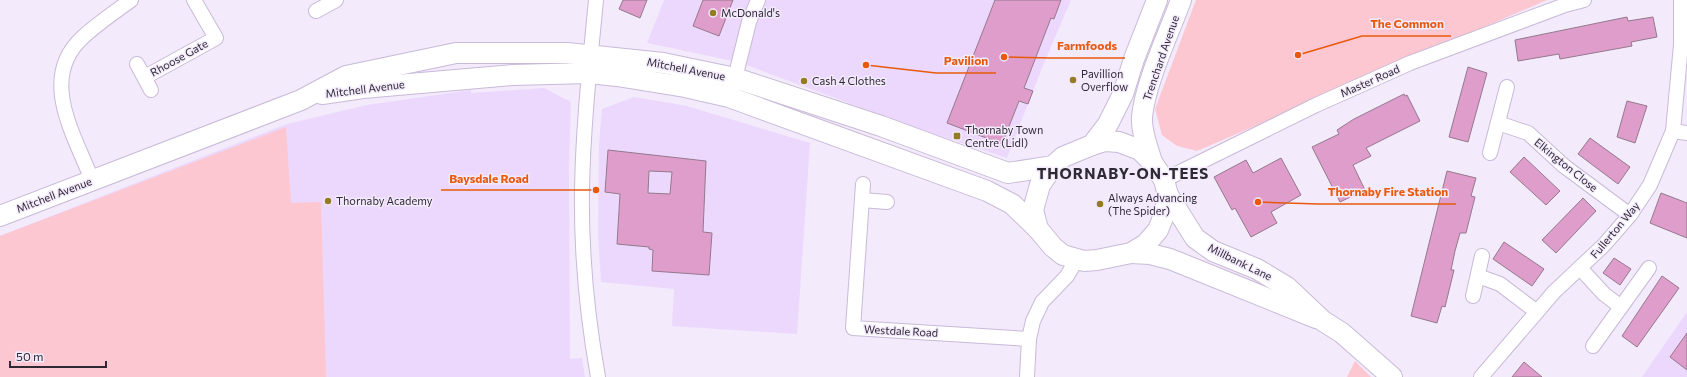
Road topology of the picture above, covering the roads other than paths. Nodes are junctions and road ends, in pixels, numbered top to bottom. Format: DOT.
graph roads {
  1 [pos="132,0"];
  2 [pos="194,0"];
  3 [pos="596,0"];
  4 [pos="758,0"];
  5 [pos="1157,0"];
  6 [pos="1181,0"];
  7 [pos="1584,0"];
  8 [pos="1681,0"];
  9 [pos="332,1"];
  10 [pos="316,11"];
  11 [pos="137,64"];
  12 [pos="590,64"];
  13 [pos="145,77"];
  14 [pos="735,78"];
  15 [pos="1507,87"];
  16 [pos="151,90"];
  17 [pos="309,96"];
  18 [pos="729,98"];
  19 [pos="1498,123"];
  20 [pos="1673,131"];
  21 [pos="1687,133"];
  22 [pos="1092,145"];
  23 [pos="1490,153"];
  24 [pos="1152,162"];
  25 [pos="1053,166"];
  26 [pos="92,180"];
  27 [pos="863,184"];
  28 [pos="1166,188"];
  29 [pos="862,200"];
  30 [pos="887,202"];
  31 [pos="1630,215"];
  32 [pos="0,216"];
  33 [pos="1038,229"];
  34 [pos="1131,253"];
  35 [pos="1482,256"];
  36 [pos="1077,259"];
  37 [pos="1580,268"];
  38 [pos="1649,268"];
  39 [pos="1478,276"];
  40 [pos="1473,296"];
  41 [pos="1621,307"];
  42 [pos="1537,312"];
  43 [pos="1323,321"];
  44 [pos="1029,340"];
  45 [pos="1593,346"];
  46 [pos="1484,376"];
  47 [pos="598,377"];
  48 [pos="1027,377"];
  49 [pos="1392,377"];
  1 -- 26 [label="street"];
  2 -- 13 [label="street, Rhoose Gate"];
  3 -- 12 [label="street"];
  4 -- 14 [label="street"];
  5 -- 22 [label="street, Trenchard Avenue"];
  6 -- 24 [label="street, Trenchard Avenue"];
  7 -- 28 [label="street, Master Road"];
  8 -- 20 [label="street, Fullerton Way"];
  9 -- 10 [label="street"];
  11 -- 13 [label="street, Rhoose Gate"];
  12 -- 14 [label="street, Mitchell Avenue"];
  12 -- 17 [label="street, Mitchell Avenue"];
  12 -- 17 [label="street, Mitchell Avenue"];
  12 -- 18 [label="street, Mitchell Avenue"];
  12 -- 47 [label="street"];
  13 -- 16 [label="street, Rhoose Gate"];
  14 -- 18 [label="street"];
  14 -- 25 [label="street, Mitchell Avenue"];
  15 -- 19 [label="street"];
  17 -- 26 [label="street, Mitchell Avenue"];
  18 -- 33 [label="street, Mitchell Avenue"];
  19 -- 23 [label="street"];
  19 -- 31 [label="street, Elkington Close"];
  20 -- 21 [label="street"];
  20 -- 31 [label="street, Fullerton Way"];
  22 -- 24 [label="street, Mitchell Avenue"];
  22 -- 25 [label="street, Mitchell Avenue"];
  24 -- 28 [label="street, Mitchell Avenue"];
  25 -- 33 [label="street, Mitchell Avenue"];
  26 -- 32 [label="street, Mitchell Avenue"];
  27 -- 29 [label="street, Westdale Road"];
  28 -- 34 [label="street, Mitchell Avenue"];
  28 -- 43 [label="street, Millbank Lane"];
  29 -- 30 [label="street"];
  29 -- 44 [label="street, Westdale Road"];
  31 -- 37 [label="street, Fullerton Way"];
  33 -- 36 [label="street, Mitchell Avenue"];
  34 -- 36 [label="street, Mitchell Avenue"];
  34 -- 43 [label="street, Millbank Lane"];
  35 -- 39 [label="street"];
  36 -- 44 [label="street"];
  37 -- 41 [label="street"];
  37 -- 42 [label="street, Fullerton Way"];
  38 -- 41 [label="street"];
  39 -- 40 [label="street"];
  39 -- 42 [label="street"];
  41 -- 45 [label="street"];
  42 -- 46 [label="street, Fullerton Way"];
  43 -- 49 [label="street, Millbank Lane"];
  44 -- 48 [label="street"];
}
